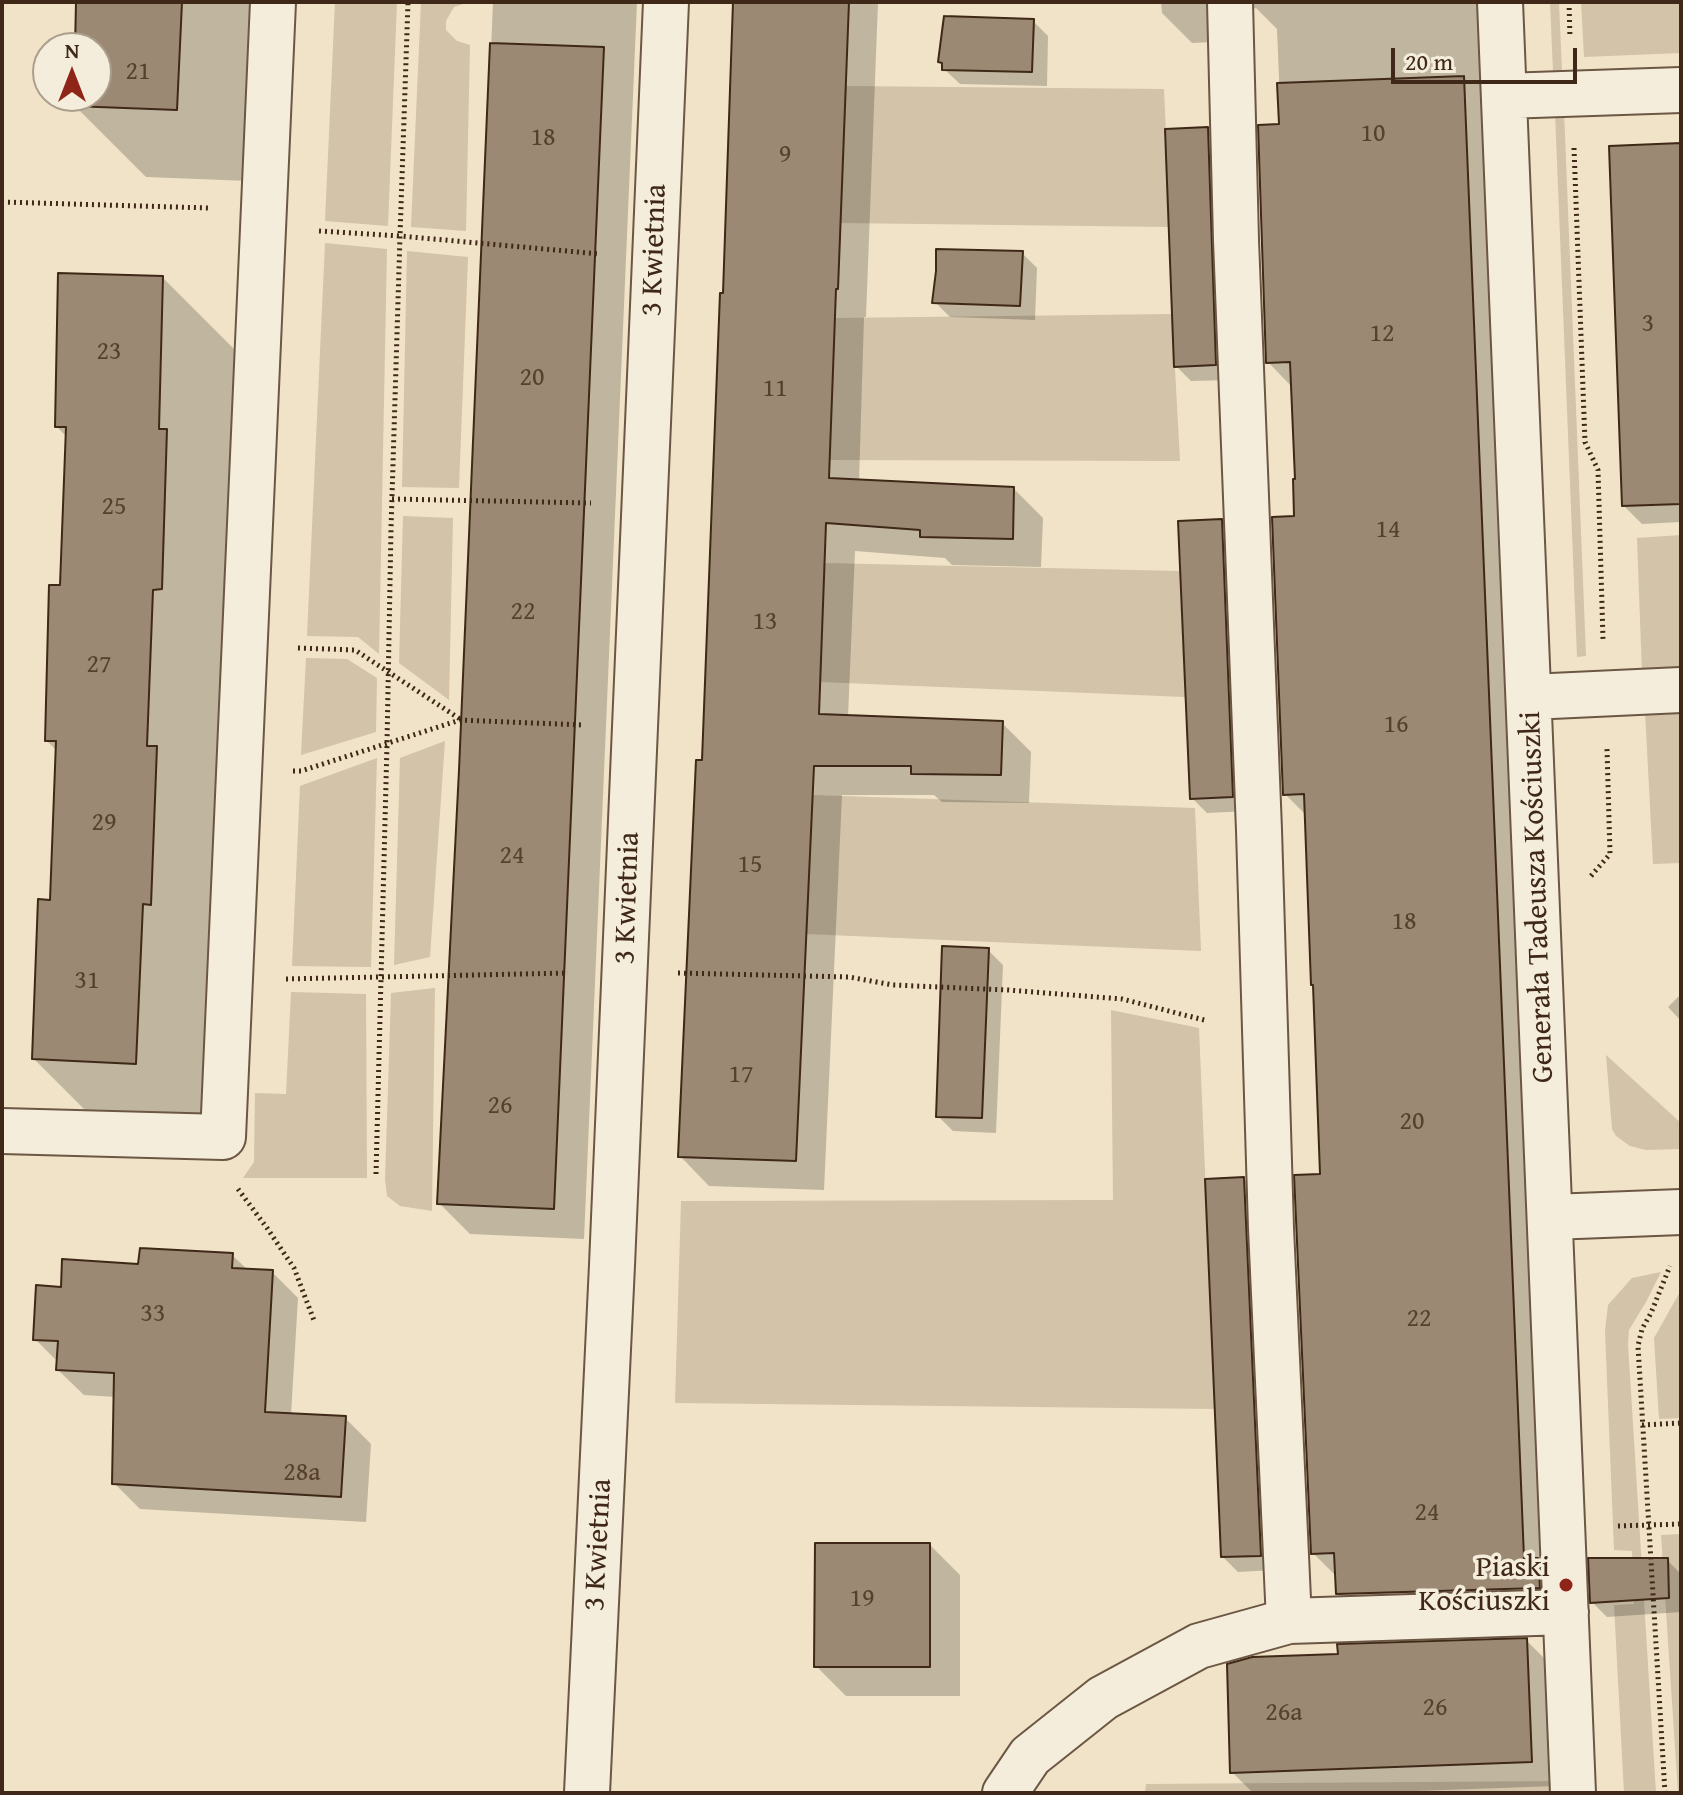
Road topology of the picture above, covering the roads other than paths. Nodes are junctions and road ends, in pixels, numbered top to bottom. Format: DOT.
graph roads {
  1 [pos="273,2"];
  2 [pos="666,2"];
  3 [pos="1230,2"];
  4 [pos="1500,2"];
  5 [pos="1681,90"];
  6 [pos="1504,96"];
  7 [pos="1681,690"];
  8 [pos="1530,697"];
  9 [pos="2,1131"];
  10 [pos="1681,1212"];
  11 [pos="1551,1217"];
  12 [pos="1566,1612"];
  13 [pos="1289,1621"];
  14 [pos="587,1793"];
  15 [pos="1005,1793"];
  16 [pos="1573,1793"];
  1 -- 9 [label="street"];
  2 -- 14 [label="street, 3 Kwietnia"];
  3 -- 13 [label="street"];
  4 -- 6 [label="street, Generała Tadeusza Kościuszki"];
  5 -- 6 [label="street"];
  6 -- 8 [label="street, Generała Tadeusza Kościuszki"];
  7 -- 8 [label="street"];
  8 -- 11 [label="street, Generała Tadeusza Kościuszki"];
  10 -- 11 [label="street"];
  11 -- 12 [label="street, Generała Tadeusza Kościuszki"];
  12 -- 13 [label="street"];
  12 -- 16 [label="street, Generała Tadeusza Kościuszki"];
  13 -- 15 [label="street"];
}
